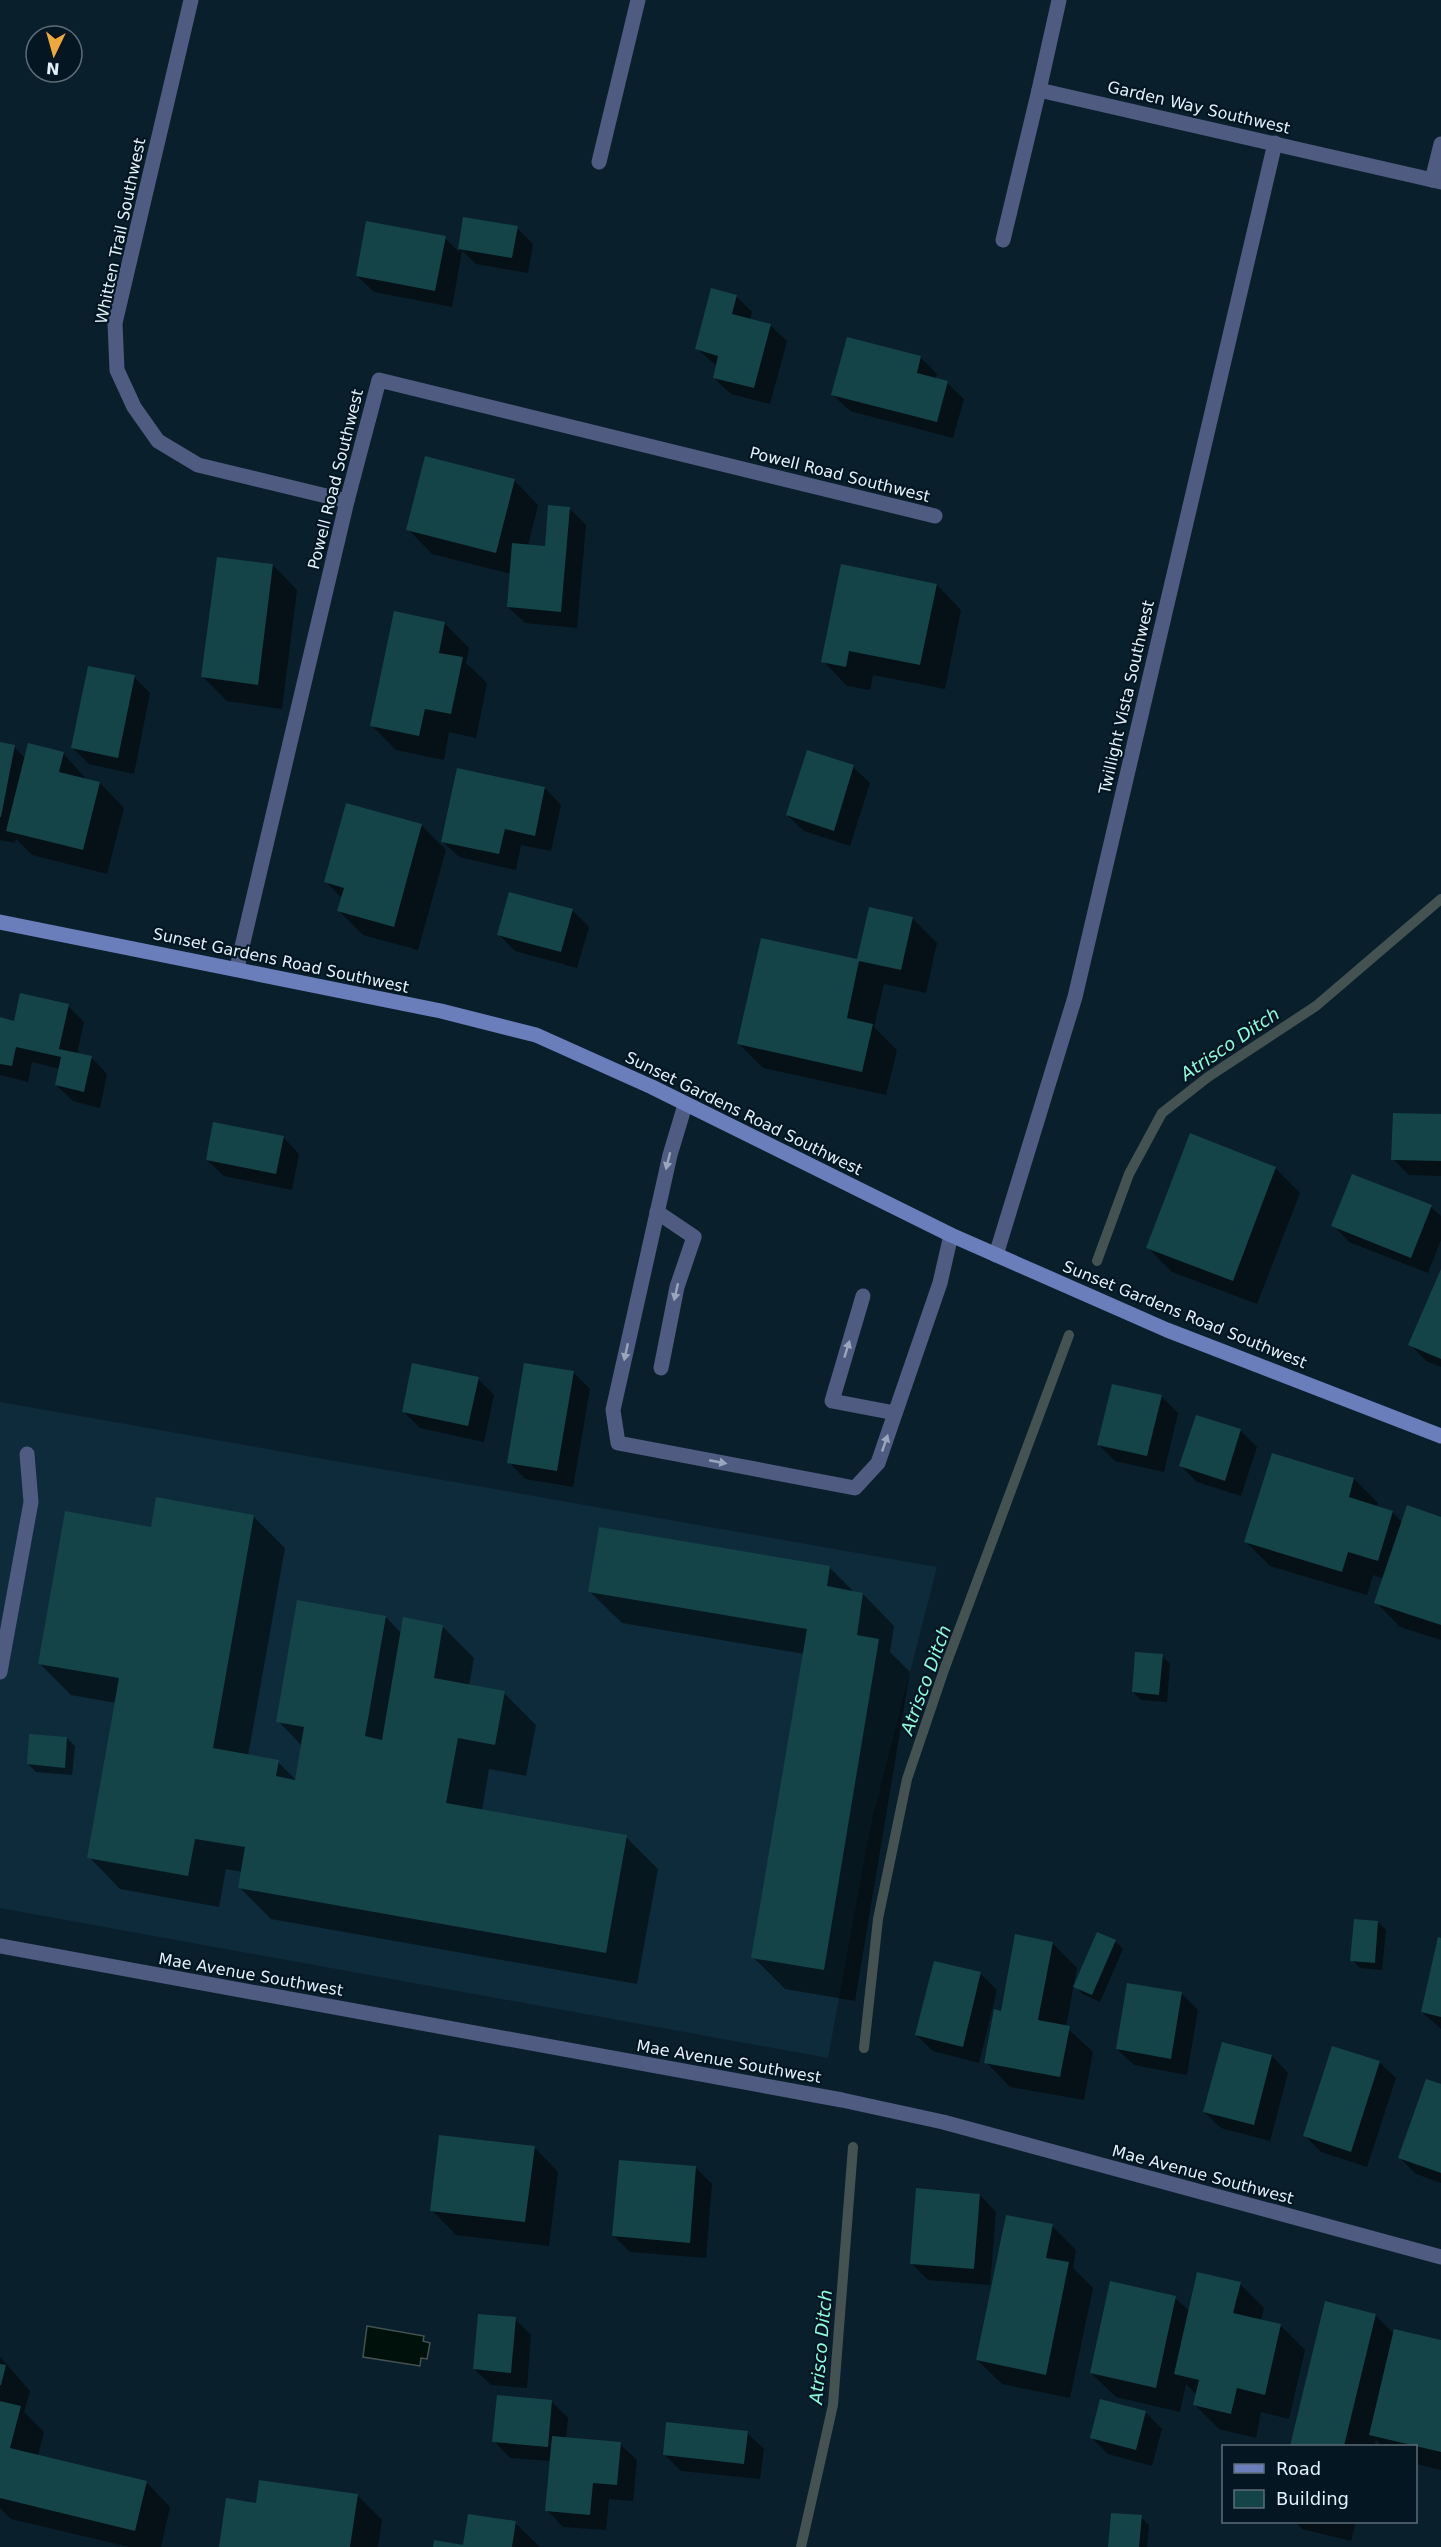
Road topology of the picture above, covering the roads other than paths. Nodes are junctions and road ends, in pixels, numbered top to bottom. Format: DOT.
graph roads {
  1 [pos="191,0"];
  2 [pos="638,0"];
  3 [pos="1059,0"];
  4 [pos="1039,90"];
  5 [pos="1275,143"];
  6 [pos="1441,144"];
  7 [pos="599,162"];
  8 [pos="1436,181"];
  9 [pos="1003,240"];
  10 [pos="347,501"];
  11 [pos="935,516"];
  12 [pos="0,922"];
  13 [pos="237,968"];
  14 [pos="685,1105"];
  15 [pos="657,1212"];
  16 [pos="951,1234"];
  17 [pos="996,1255"];
  18 [pos="863,1296"];
  19 [pos="661,1368"];
  20 [pos="895,1413"];
  21 [pos="1441,1436"];
  22 [pos="27,1454"];
  23 [pos="0,1672"];
  24 [pos="0,1946"];
  25 [pos="1441,2257"];
  1 -- 10 [label="street, Whitten Trail Southwest"];
  2 -- 7 [label="street"];
  3 -- 4 [label="street"];
  4 -- 5 [label="street, Garden Way Southwest"];
  4 -- 9 [label="street"];
  5 -- 8 [label="street, Garden Way Southwest"];
  5 -- 17 [label="street, Twillight Vista Southwest"];
  6 -- 8 [label="street"];
  10 -- 11 [label="street, Powell Road Southwest"];
  10 -- 13 [label="street, Powell Road Southwest"];
  12 -- 13 [label="street, Sunset Gardens Road Southwest"];
  13 -- 14 [label="street, Sunset Gardens Road Southwest"];
  14 -- 15 [label="street, one-way"];
  14 -- 16 [label="street, Sunset Gardens Road Southwest"];
  15 -- 19 [label="street, one-way"];
  15 -- 20 [label="street, one-way"];
  16 -- 17 [label="street, Sunset Gardens Road Southwest"];
  16 -- 20 [label="street"];
  17 -- 21 [label="street, Sunset Gardens Road Southwest"];
  20 -- 18 [label="street, one-way"];
  22 -- 23 [label="street"];
  24 -- 25 [label="street, Mae Avenue Southwest"];
}
